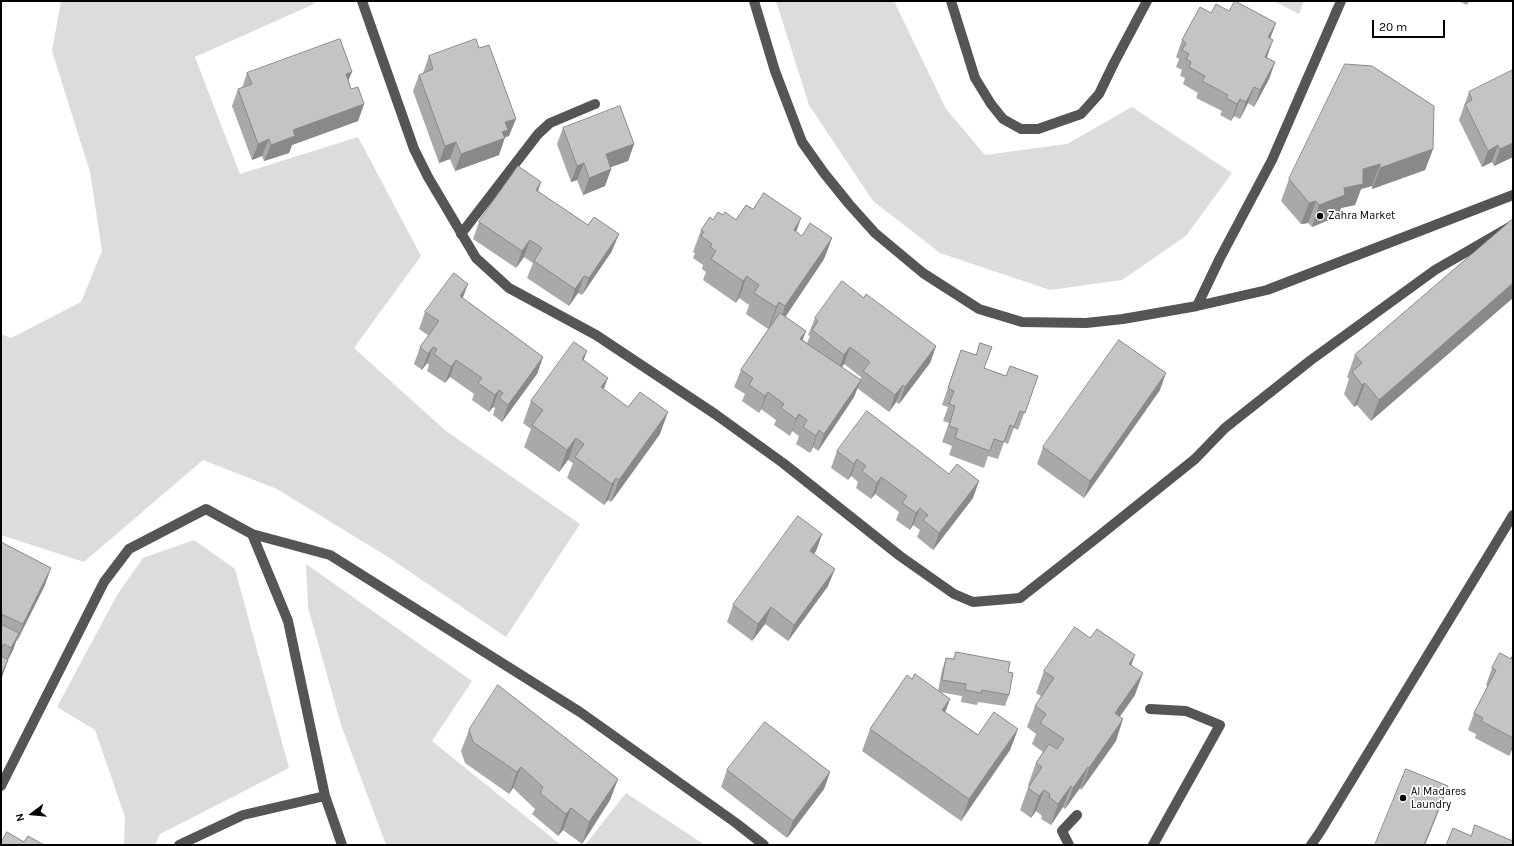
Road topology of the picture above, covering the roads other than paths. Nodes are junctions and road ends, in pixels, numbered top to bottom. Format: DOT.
graph roads {
  1 [pos="362,1"];
  2 [pos="754,1"];
  3 [pos="951,1"];
  4 [pos="1147,1"];
  5 [pos="1341,1"];
  6 [pos="595,104"];
  7 [pos="1513,195"];
  8 [pos="1513,225"];
  9 [pos="461,234"];
  10 [pos="1197,306"];
  11 [pos="1513,515"];
  12 [pos="252,534"];
  13 [pos="1150,709"];
  14 [pos="1,786"];
  15 [pos="325,796"];
  16 [pos="1077,815"];
  17 [pos="179,845"];
  18 [pos="342,845"];
  19 [pos="764,845"];
  20 [pos="1069,845"];
  21 [pos="1153,845"];
  22 [pos="1311,845"];
  1 -- 9 [label="street"];
  2 -- 10 [label="street"];
  3 -- 4 [label="street"];
  5 -- 10 [label="street"];
  6 -- 9 [label="street"];
  7 -- 10 [label="street"];
  8 -- 9 [label="street"];
  11 -- 22 [label="street"];
  12 -- 14 [label="street"];
  12 -- 15 [label="street"];
  12 -- 19 [label="street"];
  13 -- 21 [label="street"];
  15 -- 17 [label="street"];
  15 -- 18 [label="street"];
  16 -- 20 [label="street"];
}
